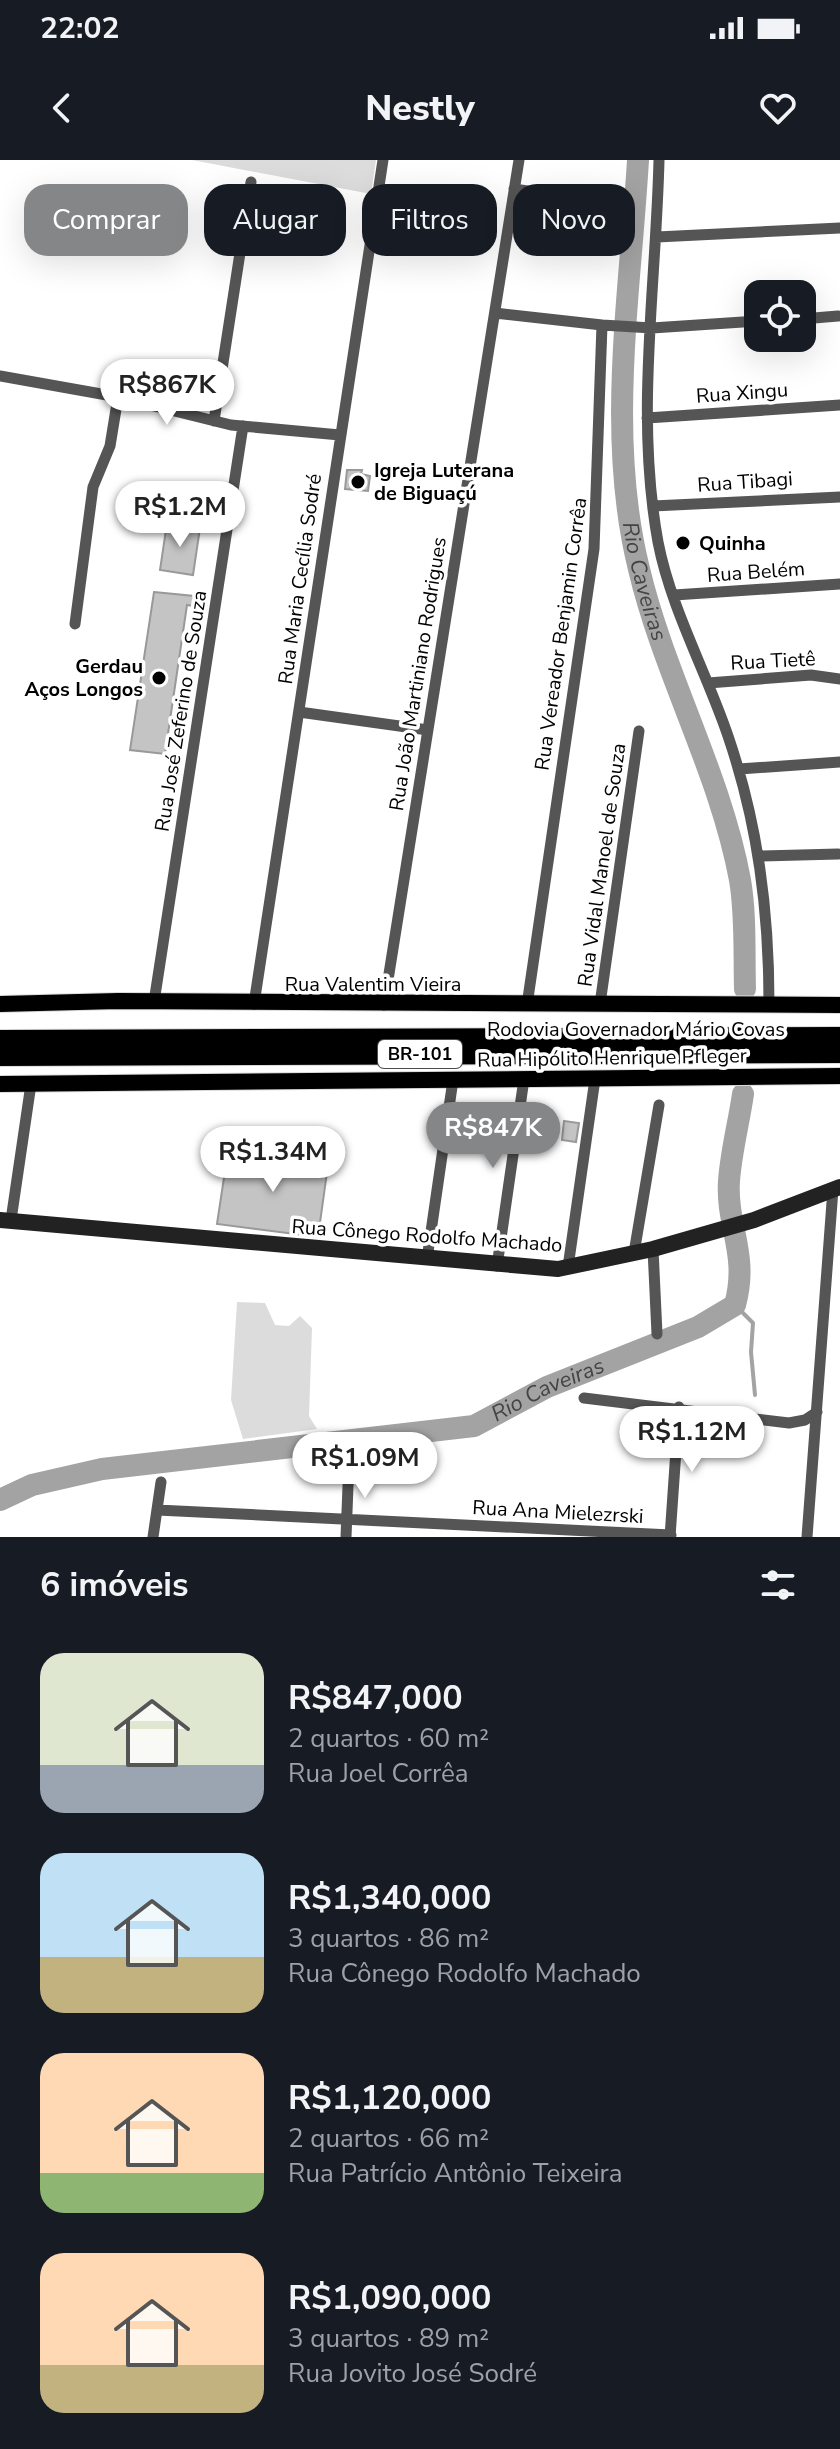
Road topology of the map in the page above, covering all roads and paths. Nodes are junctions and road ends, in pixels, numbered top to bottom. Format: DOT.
graph roads {
  1 [pos="383,160"];
  2 [pos="519,160"];
  3 [pos="659,160"];
  4 [pos="251,182"];
  5 [pos="515,184"];
  6 [pos="513,196"];
  7 [pos="840,228"];
  8 [pos="657,237"];
  9 [pos="495,313"];
  10 [pos="838,316"];
  11 [pos="816,318"];
  12 [pos="744,322"];
  13 [pos="606,326"];
  14 [pos="652,328"];
  15 [pos="0,376"];
  16 [pos="118,397"];
  17 [pos="840,405"];
  18 [pos="647,418"];
  19 [pos="214,421"];
  20 [pos="243,426"];
  21 [pos="340,435"];
  22 [pos="840,497"];
  23 [pos="653,506"];
  24 [pos="840,584"];
  25 [pos="674,595"];
  26 [pos="75,624"];
  27 [pos="840,679"];
  28 [pos="708,683"];
  29 [pos="299,712"];
  30 [pos="428,730"];
  31 [pos="639,731"];
  32 [pos="840,762"];
  33 [pos="739,769"];
  34 [pos="838,854"];
  35 [pos="759,856"];
  36 [pos="154,1002"];
  37 [pos="0,1004"];
  38 [pos="254,1004"];
  39 [pos="600,1004"];
  40 [pos="769,1004"];
  41 [pos="384,1005"];
  42 [pos="527,1005"];
  43 [pos="840,1005"];
  44 [pos="840,1037"];
  45 [pos="0,1040"];
  46 [pos="840,1053"];
  47 [pos="6,1057"];
  48 [pos="840,1076"];
  49 [pos="524,1079"];
  50 [pos="595,1079"];
  51 [pos="453,1080"];
  52 [pos="0,1084"];
  53 [pos="31,1084"];
  54 [pos="659,1105"];
  55 [pos="836,1188"];
  56 [pos="6,1220"];
  57 [pos="653,1249"];
  58 [pos="634,1253"];
  59 [pos="427,1259"];
  60 [pos="497,1266"];
  61 [pos="568,1267"];
  62 [pos="657,1334"];
  63 [pos="584,1398"];
  64 [pos="679,1407"];
  65 [pos="817,1412"];
  66 [pos="349,1461"];
  67 [pos="161,1482"];
  68 [pos="157,1510"];
  69 [pos="347,1519"];
  70 [pos="670,1536"];
  71 [pos="153,1537"];
  72 [pos="346,1537"];
  73 [pos="807,1537"];
  1 -- 21 [label="street, Rua Maria Cecília Sodré"];
  2 -- 5 [label="street, Rua João Martiniano Rodrigues"];
  3 -- 8 [label="street"];
  4 -- 19 [label="street"];
  6 -- 9 [label="street, Rua João Martiniano Rodrigues"];
  7 -- 8 [label="street"];
  8 -- 14 [label="street"];
  9 -- 13 [label="street"];
  9 -- 30 [label="street, Rua João Martiniano Rodrigues"];
  10 -- 11 [label="street"];
  12 -- 14 [label="street"];
  13 -- 14 [label="street"];
  13 -- 42 [label="street, Rua Vereador Benjamin Corrêa"];
  14 -- 18 [label="street"];
  15 -- 16 [label="street"];
  16 -- 19 [label="street"];
  16 -- 26 [label="street"];
  17 -- 18 [label="street, Rua Xingu"];
  18 -- 23 [label="street"];
  19 -- 20 [label="street"];
  20 -- 21 [label="street"];
  20 -- 36 [label="street, Rua José Zeferino de Souza"];
  21 -- 29 [label="street, Rua Maria Cecília Sodré"];
  22 -- 23 [label="street, Rua Tibagi"];
  23 -- 25 [label="street"];
  24 -- 25 [label="street, Rua Belém"];
  25 -- 28 [label="street"];
  27 -- 28 [label="street, Rua Tietê"];
  28 -- 33 [label="street"];
  29 -- 30 [label="street"];
  29 -- 38 [label="street, Rua Maria Cecília Sodré"];
  30 -- 41 [label="street, Rua João Martiniano Rodrigues"];
  31 -- 39 [label="street, Rua Vidal Manoel de Souza"];
  32 -- 33 [label="street"];
  33 -- 35 [label="street"];
  34 -- 35 [label="street"];
  35 -- 40 [label="street"];
  36 -- 37 [label="main road, Rua Valentim Vieira"];
  36 -- 38 [label="main road, Rua Valentim Vieira"];
  38 -- 41 [label="main road, Rua Valentim Vieira"];
  39 -- 40 [label="main road, Rua Valentim Vieira"];
  39 -- 42 [label="main road, Rua Valentim Vieira"];
  40 -- 43 [label="main road, Rua Valentim Vieira"];
  41 -- 42 [label="main road, Rua Valentim Vieira"];
  44 -- 45 [label="highway, Rodovia Governador Mário Covas / BR-101"];
  46 -- 47 [label="highway, Rodovia Governador Mário Covas / BR-101"];
  48 -- 50 [label="main road, Rua Hipólito Henrique Pfleger"];
  49 -- 50 [label="main road, Rua Hipólito Henrique Pfleger"];
  49 -- 51 [label="main road, Rua Hipólito Henrique Pfleger"];
  49 -- 60 [label="street"];
  50 -- 61 [label="street"];
  51 -- 53 [label="main road, Rua Hipólito Henrique Pfleger"];
  51 -- 59 [label="street"];
  52 -- 53 [label="main road, Rua Hipólito Henrique Pfleger"];
  53 -- 56 [label="street"];
  54 -- 58 [label="street"];
  55 -- 57 [label="main road, Rua Cônego Rodolfo Machado"];
  55 -- 65 [label="street"];
  56 -- 59 [label="main road, Rua Cônego Rodolfo Machado"];
  57 -- 58 [label="main road, Rua Cônego Rodolfo Machado"];
  57 -- 62 [label="street"];
  58 -- 61 [label="main road, Rua Cônego Rodolfo Machado"];
  59 -- 60 [label="main road, Rua Cônego Rodolfo Machado"];
  60 -- 61 [label="main road, Rua Cônego Rodolfo Machado"];
  63 -- 64 [label="street"];
  64 -- 65 [label="street"];
  64 -- 70 [label="street"];
  65 -- 73 [label="street"];
  66 -- 69 [label="street"];
  67 -- 68 [label="street"];
  68 -- 69 [label="street, Rua Ana Mielezrski"];
  68 -- 71 [label="street"];
  69 -- 70 [label="street, Rua Ana Mielezrski"];
  69 -- 72 [label="street"];
}
